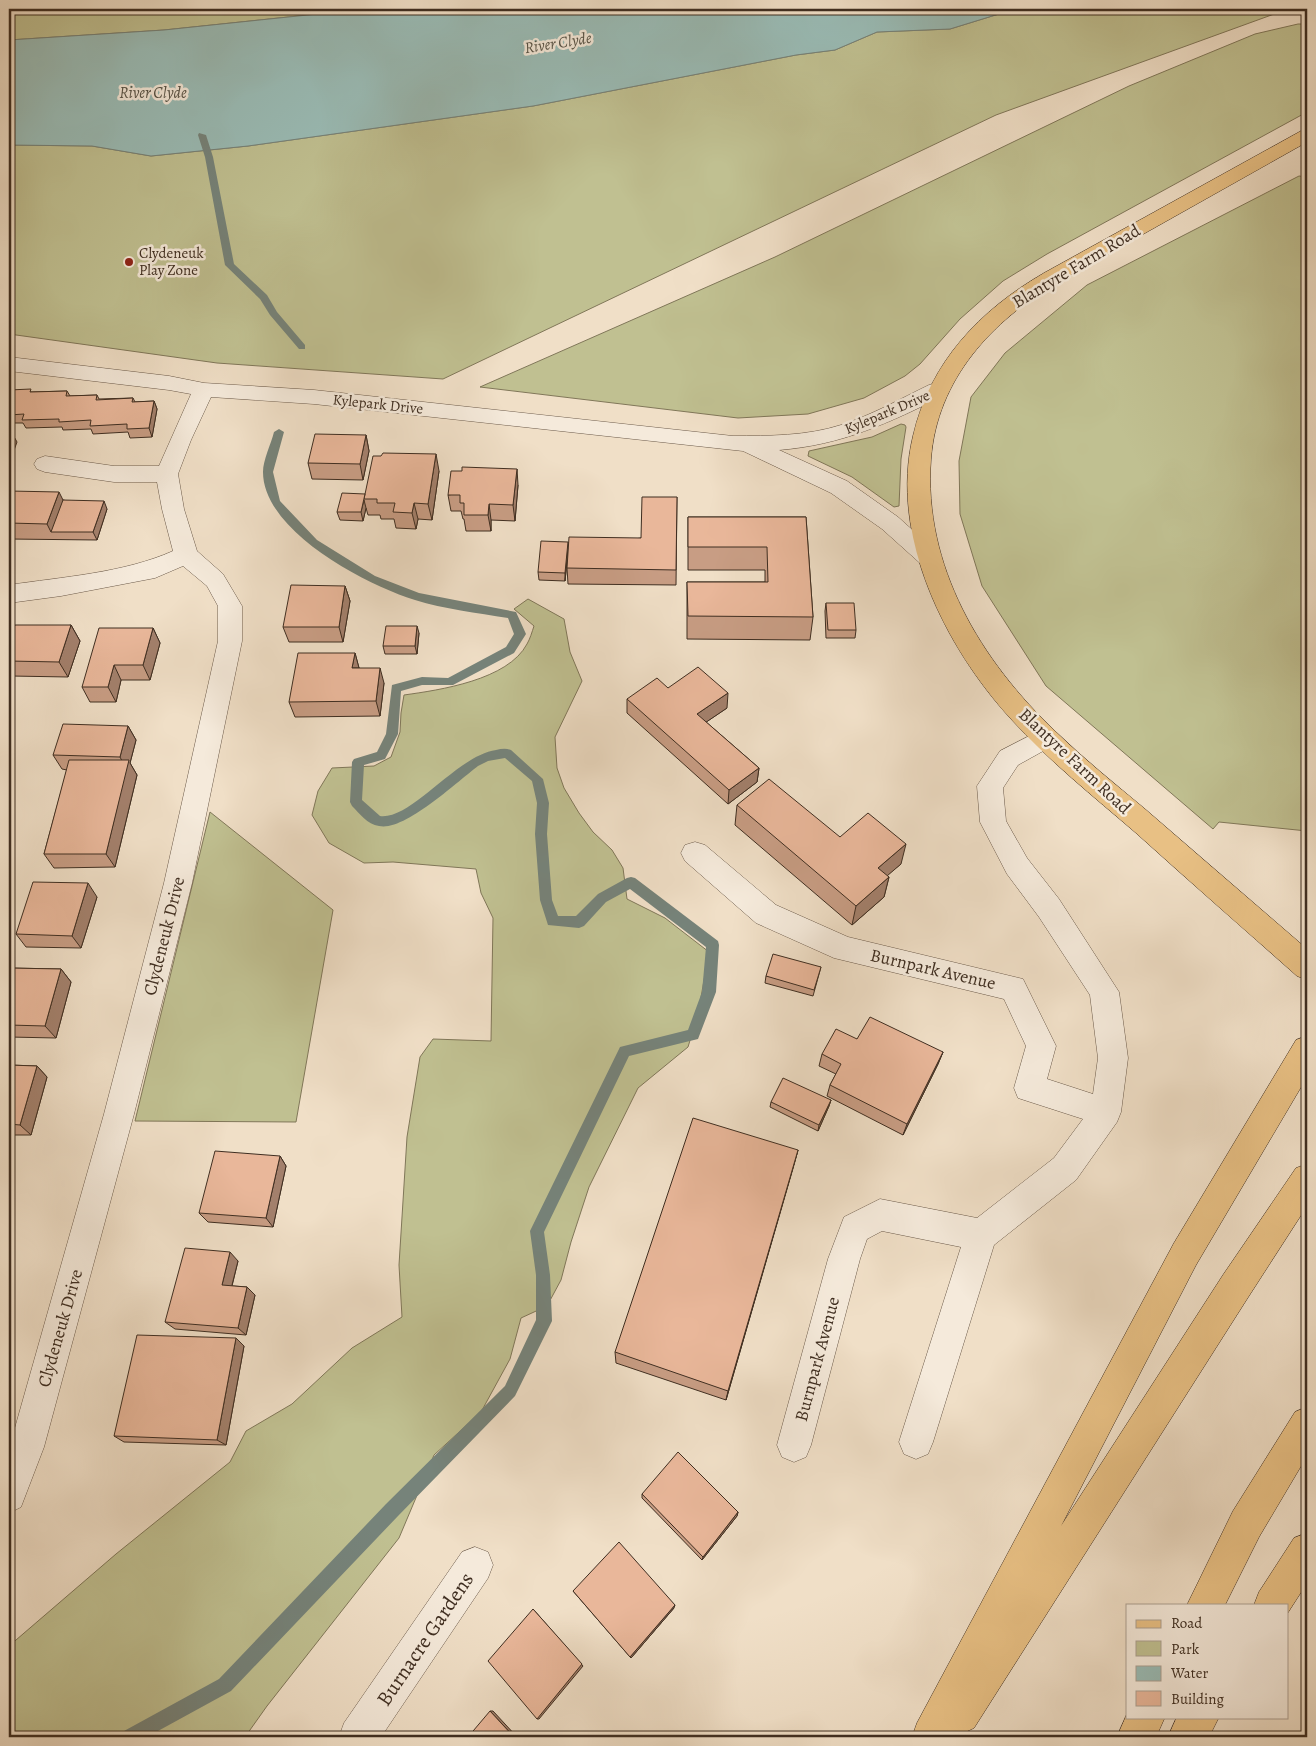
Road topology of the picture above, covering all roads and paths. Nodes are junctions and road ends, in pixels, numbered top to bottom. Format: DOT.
graph roads {
  1 [pos="1307,135"];
  2 [pos="9,364"];
  3 [pos="204,390"];
  4 [pos="937,390"];
  5 [pos="747,444"];
  6 [pos="45,464"];
  7 [pos="167,474"];
  8 [pos="186,555"];
  9 [pos="929,558"];
  10 [pos="9,594"];
  11 [pos="1045,738"];
  12 [pos="695,853"];
  13 [pos="1307,967"];
  14 [pos="1307,1050"];
  15 [pos="1106,1112"];
  16 [pos="1307,1179"];
  17 [pos="981,1235"];
  18 [pos="1307,1424"];
  19 [pos="916,1442"];
  20 [pos="794,1445"];
  21 [pos="18,1447"];
  22 [pos="9,1495"];
  23 [pos="1307,1551"];
  24 [pos="475,1565"];
  25 [pos="1205,1604"];
  26 [pos="1273,1604"];
  27 [pos="1146,1718"];
  28 [pos="1199,1718"];
  29 [pos="358,1737"];
  30 [pos="931,1737"];
  31 [pos="946,1737"];
  32 [pos="1136,1737"];
  33 [pos="1186,1737"];
  1 -- 4 [label="main road, Blantyre Farm Road"];
  2 -- 3 [label="street, Kylepark Drive"];
  3 -- 5 [label="street, Kylepark Drive"];
  3 -- 7 [label="street"];
  4 -- 5 [label="street, Kylepark Drive"];
  4 -- 9 [label="main road, Blantyre Farm Road"];
  5 -- 9 [label="street, Kylepark Drive"];
  6 -- 7 [label="street"];
  7 -- 8 [label="street"];
  8 -- 10 [label="street"];
  8 -- 21 [label="street, Clydeneuk Drive"];
  9 -- 11 [label="main road, Blantyre Farm Road"];
  11 -- 13 [label="main road, Blantyre Farm Road"];
  11 -- 15 [label="street"];
  12 -- 15 [label="street, Burnpark Avenue"];
  14 -- 30 [label="main road"];
  15 -- 17 [label="street"];
  16 -- 31 [label="main road"];
  17 -- 19 [label="street"];
  17 -- 20 [label="street, Burnpark Avenue"];
  18 -- 25 [label="main road"];
  21 -- 22 [label="street, Clydeneuk Drive"];
  23 -- 26 [label="main road"];
  24 -- 29 [label="street, Burnacre Gardens"];
  27 -- 32 [label="main road"];
  28 -- 33 [label="main road"];
}
